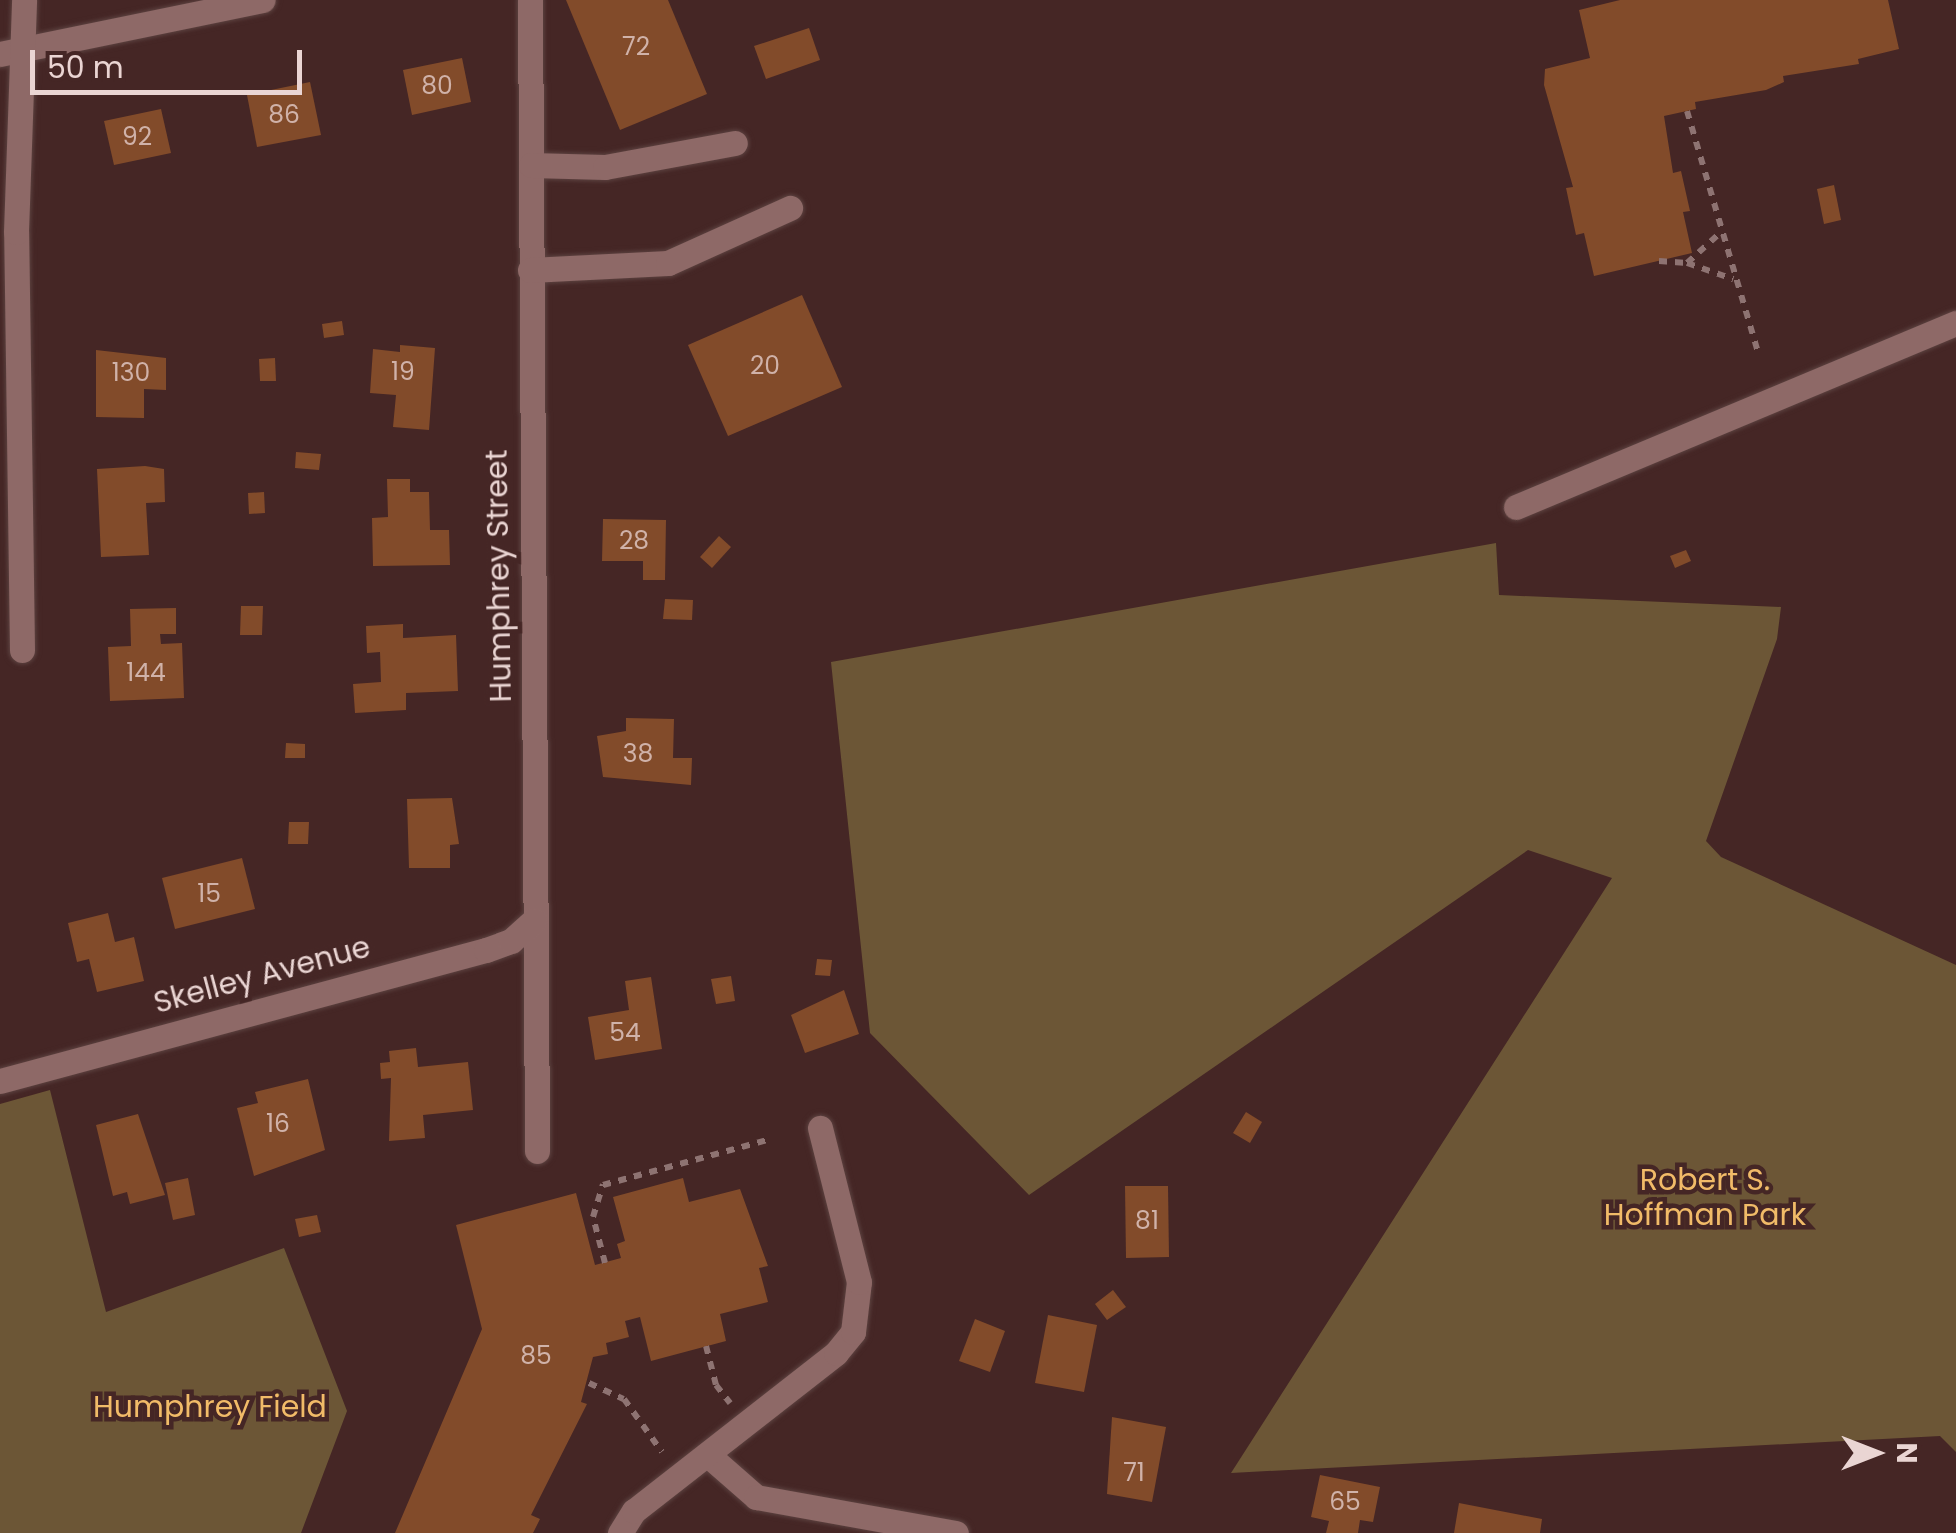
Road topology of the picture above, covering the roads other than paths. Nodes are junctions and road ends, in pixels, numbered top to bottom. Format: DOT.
graph roads {
  1 [pos="24,0"];
  2 [pos="263,0"];
  3 [pos="530,0"];
  4 [pos="11,52"];
  5 [pos="735,143"];
  6 [pos="530,164"];
  7 [pos="790,208"];
  8 [pos="530,270"];
  9 [pos="1956,323"];
  10 [pos="1516,507"];
  11 [pos="22,650"];
  12 [pos="534,920"];
  13 [pos="0,1081"];
  14 [pos="820,1128"];
  15 [pos="537,1151"];
  16 [pos="708,1455"];
  17 [pos="620,1533"];
  18 [pos="956,1533"];
  1 -- 4 [label="street"];
  2 -- 4 [label="street"];
  3 -- 6 [label="street, Humphrey Street"];
  4 -- 11 [label="street"];
  5 -- 6 [label="street"];
  6 -- 8 [label="street, Humphrey Street"];
  7 -- 8 [label="street"];
  8 -- 12 [label="street, Humphrey Street"];
  9 -- 10 [label="street"];
  12 -- 13 [label="street, Skelley Avenue"];
  12 -- 15 [label="street, Humphrey Street"];
  14 -- 16 [label="street"];
  16 -- 17 [label="street"];
  16 -- 18 [label="street"];
}
